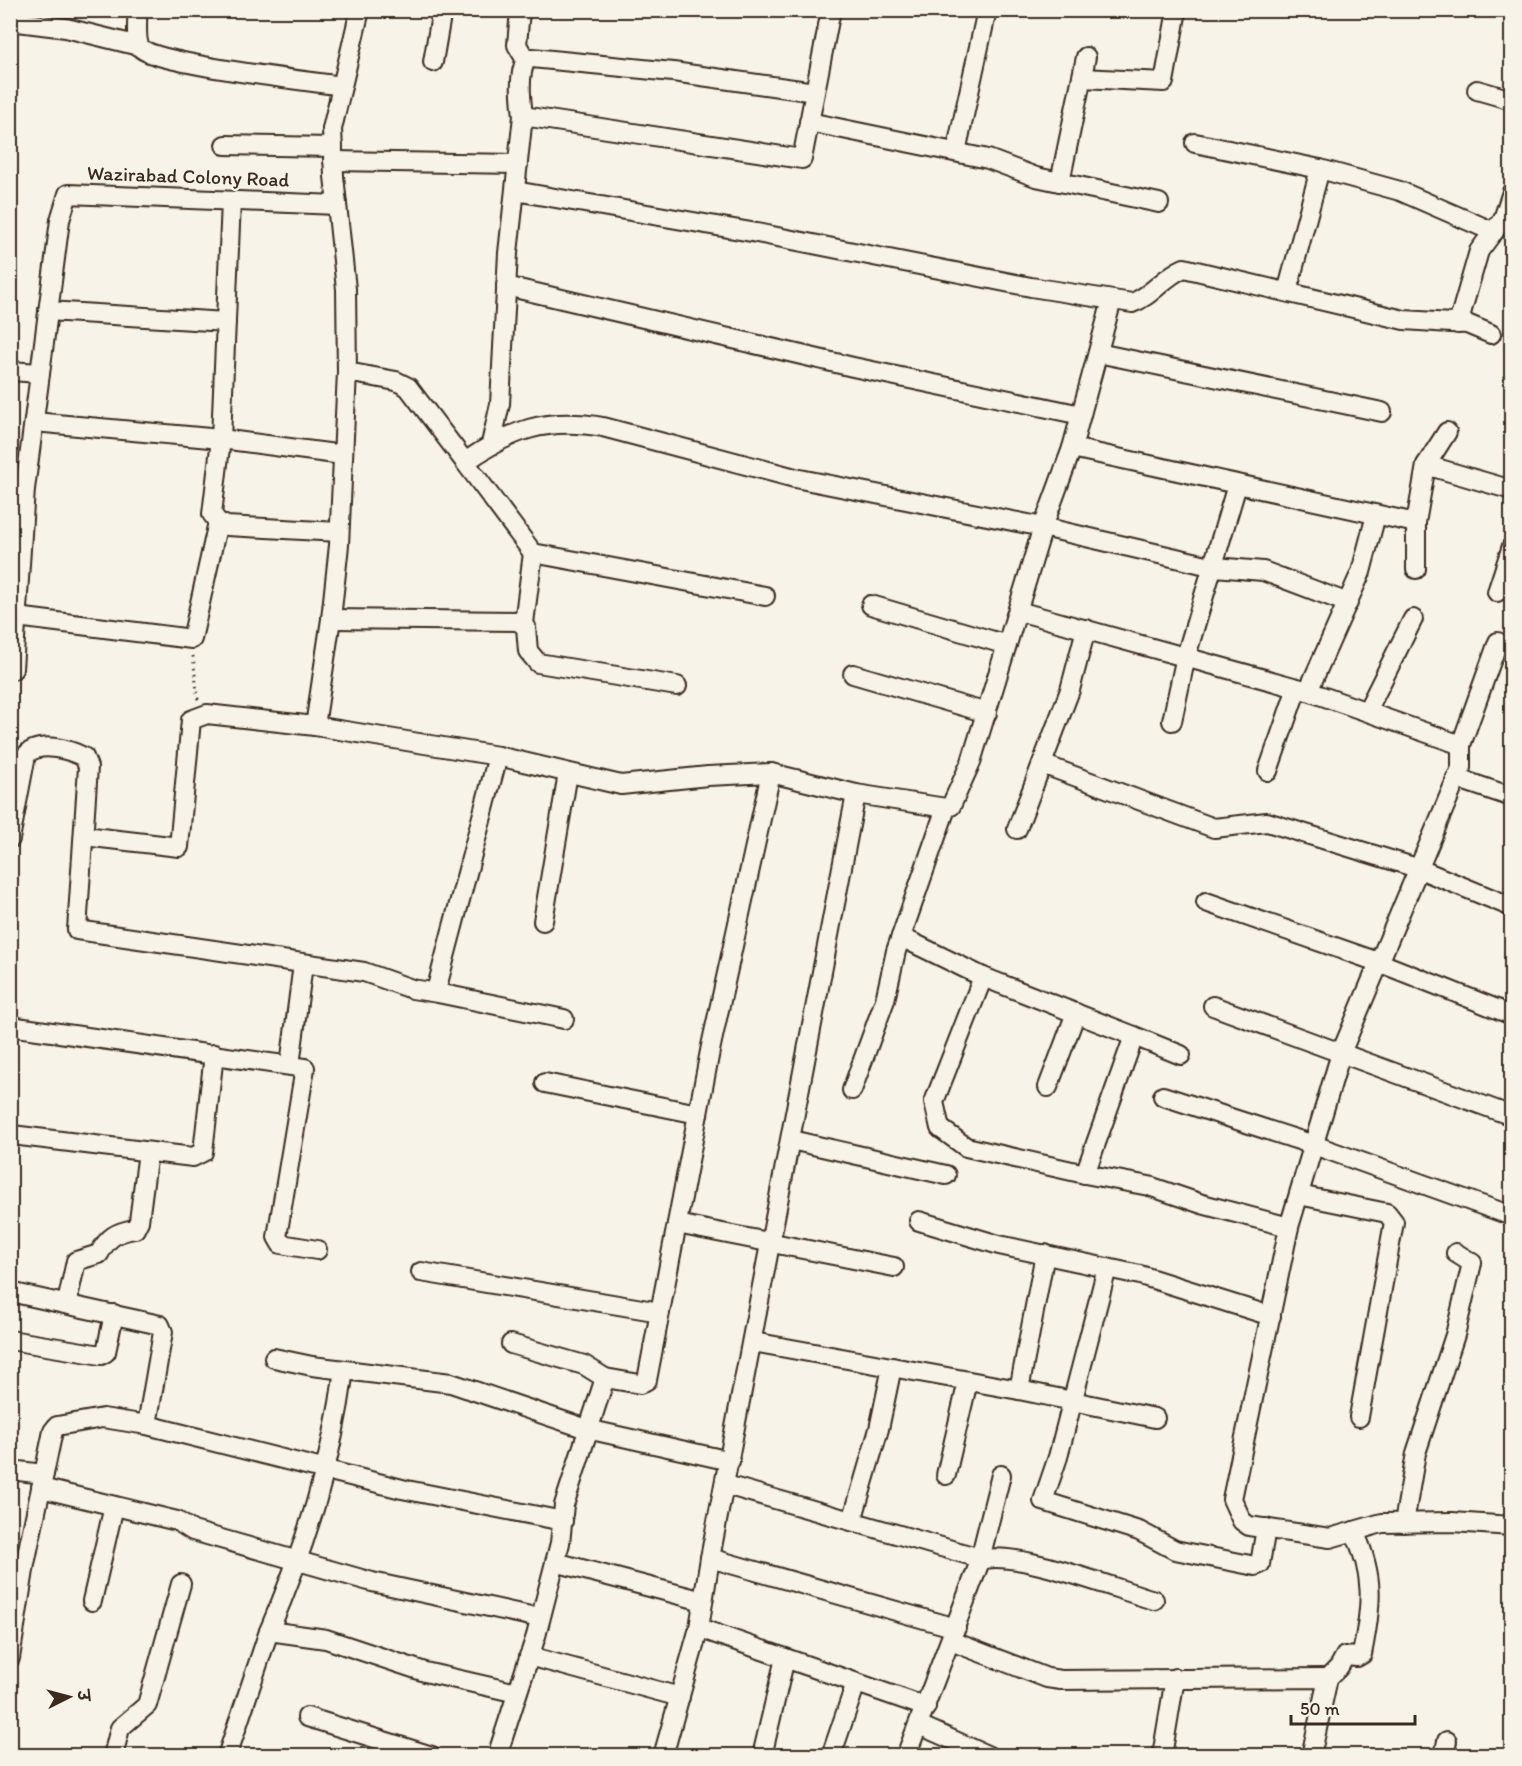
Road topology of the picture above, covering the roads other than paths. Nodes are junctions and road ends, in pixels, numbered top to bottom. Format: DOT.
graph roads {
  1 [pos="137,10"];
  2 [pos="360,10"];
  3 [pos="442,10"];
  4 [pos="520,10"];
  5 [pos="831,10"];
  6 [pos="987,10"];
  7 [pos="1177,10"];
  8 [pos="10,21"];
  9 [pos="139,46"];
  10 [pos="1086,57"];
  11 [pos="526,60"];
  12 [pos="433,62"];
  13 [pos="1082,78"];
  14 [pos="342,86"];
  15 [pos="1477,90"];
  16 [pos="815,92"];
  17 [pos="1512,100"];
  18 [pos="523,116"];
  19 [pos="809,122"];
  20 [pos="1195,142"];
  21 [pos="225,145"];
  22 [pos="956,152"];
  23 [pos="333,154"];
  24 [pos="518,164"];
  25 [pos="1320,168"];
  26 [pos="1060,182"];
  27 [pos="515,191"];
  28 [pos="1512,192"];
  29 [pos="231,201"];
  30 [pos="1159,203"];
  31 [pos="337,205"];
  32 [pos="1494,232"];
  33 [pos="506,286"];
  34 [pos="1287,292"];
  35 [pos="1112,300"];
  36 [pos="48,311"];
  37 [pos="226,322"];
  38 [pos="1458,324"];
  39 [pos="1491,334"];
  40 [pos="1098,353"];
  41 [pos="10,371"];
  42 [pos="347,372"];
  43 [pos="40,373"];
  44 [pos="1382,412"];
  45 [pos="1081,416"];
  46 [pos="34,422"];
  47 [pos="1447,432"];
  48 [pos="221,439"];
  49 [pos="491,444"];
  50 [pos="1072,448"];
  51 [pos="343,455"];
  52 [pos="465,462"];
  53 [pos="1426,465"];
  54 [pos="1237,485"];
  55 [pos="1512,490"];
  56 [pos="1376,515"];
  57 [pos="218,522"];
  58 [pos="1416,524"];
  59 [pos="1043,527"];
  60 [pos="339,532"];
  61 [pos="1512,546"];
  62 [pos="532,553"];
  63 [pos="1215,567"];
  64 [pos="1416,569"];
  65 [pos="1497,592"];
  66 [pos="765,596"];
  67 [pos="1348,603"];
  68 [pos="870,605"];
  69 [pos="1018,611"];
  70 [pos="17,617"];
  71 [pos="331,619"];
  72 [pos="1413,619"];
  73 [pos="524,624"];
  74 [pos="1086,629"];
  75 [pos="1498,642"];
  76 [pos="1007,645"];
  77 [pos="1186,656"];
  78 [pos="10,671"];
  79 [pos="853,674"];
  80 [pos="677,686"];
  81 [pos="1303,689"];
  82 [pos="1367,711"];
  83 [pos="987,713"];
  84 [pos="1172,721"];
  85 [pos="315,726"];
  86 [pos="1461,745"];
  87 [pos="498,756"];
  88 [pos="1042,764"];
  89 [pos="1268,771"];
  90 [pos="568,772"];
  91 [pos="771,773"];
  92 [pos="1456,778"];
  93 [pos="1511,794"];
  94 [pos="856,795"];
  95 [pos="946,808"];
  96 [pos="1017,829"];
  97 [pos="84,836"];
  98 [pos="10,839"];
  99 [pos="1417,868"];
  100 [pos="1206,902"];
  101 [pos="1512,907"];
  102 [pos="543,921"];
  103 [pos="901,937"];
  104 [pos="1378,962"];
  105 [pos="303,964"];
  106 [pos="983,977"];
  107 [pos="438,993"];
  108 [pos="1213,1006"];
  109 [pos="1076,1013"];
  110 [pos="1512,1015"];
  111 [pos="564,1019"];
  112 [pos="10,1026"];
  113 [pos="1134,1036"];
  114 [pos="1341,1053"];
  115 [pos="214,1054"];
  116 [pos="1181,1054"];
  117 [pos="290,1065"];
  118 [pos="545,1083"];
  119 [pos="1048,1087"];
  120 [pos="852,1090"];
  121 [pos="1163,1096"];
  122 [pos="698,1114"];
  123 [pos="1512,1116"];
  124 [pos="12,1135"];
  125 [pos="791,1140"];
  126 [pos="1314,1145"];
  127 [pos="148,1152"];
  128 [pos="1085,1174"];
  129 [pos="946,1175"];
  130 [pos="1299,1195"];
  131 [pos="1512,1216"];
  132 [pos="919,1221"];
  133 [pos="677,1224"];
  134 [pos="1289,1227"];
  135 [pos="772,1242"];
  136 [pos="317,1250"];
  137 [pos="1456,1253"];
  138 [pos="1045,1254"];
  139 [pos="894,1268"];
  140 [pos="1107,1268"];
  141 [pos="421,1272"];
  142 [pos="10,1292"];
  143 [pos="67,1303"];
  144 [pos="660,1312"];
  145 [pos="114,1314"];
  146 [pos="1271,1316"];
  147 [pos="10,1340"];
  148 [pos="753,1342"];
  149 [pos="512,1344"];
  150 [pos="274,1358"];
  151 [pos="892,1367"];
  152 [pos="344,1370"];
  153 [pos="605,1378"];
  154 [pos="968,1381"];
  155 [pos="1019,1390"];
  156 [pos="1072,1401"];
  157 [pos="1359,1417"];
  158 [pos="1155,1418"];
  159 [pos="147,1425"];
  160 [pos="587,1429"];
  161 [pos="730,1461"];
  162 [pos="10,1470"];
  163 [pos="325,1471"];
  164 [pos="946,1475"];
  165 [pos="1001,1475"];
  166 [pos="43,1481"];
  167 [pos="726,1485"];
  168 [pos="114,1506"];
  169 [pos="562,1521"];
  170 [pos="852,1521"];
  171 [pos="1404,1523"];
  172 [pos="1512,1526"];
  173 [pos="1266,1528"];
  174 [pos="1354,1531"];
  175 [pos="710,1558"];
  176 [pos="978,1559"];
  177 [pos="298,1562"];
  178 [pos="555,1562"];
  179 [pos="181,1584"];
  180 [pos="1154,1600"];
  181 [pos="92,1601"];
  182 [pos="703,1601"];
  183 [pos="540,1617"];
  184 [pos="699,1628"];
  185 [pos="269,1631"];
  186 [pos="953,1635"];
  187 [pos="529,1656"];
  188 [pos="10,1658"];
  189 [pos="785,1658"];
  190 [pos="1174,1678"];
  191 [pos="1328,1678"];
  192 [pos="856,1683"];
  193 [pos="517,1693"];
  194 [pos="680,1697"];
  195 [pos="927,1707"];
  196 [pos="307,1718"];
  197 [pos="919,1725"];
  198 [pos="113,1755"];
  199 [pos="227,1755"];
  200 [pos="432,1755"];
  201 [pos="497,1755"];
  202 [pos="663,1755"];
  203 [pos="762,1755"];
  204 [pos="831,1755"];
  205 [pos="906,1755"];
  206 [pos="989,1755"];
  207 [pos="1162,1755"];
  208 [pos="1311,1755"];
  1 -- 9 [label="street"];
  2 -- 14 [label="street"];
  3 -- 12 [label="street"];
  4 -- 11 [label="street"];
  5 -- 16 [label="street"];
  6 -- 22 [label="street"];
  7 -- 13 [label="street"];
  8 -- 9 [label="street"];
  9 -- 14 [label="street"];
  10 -- 13 [label="street"];
  11 -- 16 [label="street"];
  11 -- 18 [label="street"];
  13 -- 26 [label="street"];
  14 -- 23 [label="street"];
  15 -- 17 [label="street"];
  16 -- 19 [label="street"];
  18 -- 19 [label="street"];
  18 -- 24 [label="street"];
  19 -- 22 [label="street"];
  20 -- 25 [label="street"];
  21 -- 23 [label="street"];
  22 -- 26 [label="street"];
  23 -- 24 [label="street"];
  23 -- 31 [label="street"];
  24 -- 27 [label="street"];
  25 -- 32 [label="street"];
  25 -- 34 [label="street"];
  26 -- 30 [label="street"];
  27 -- 33 [label="street"];
  27 -- 35 [label="street"];
  28 -- 32 [label="street"];
  29 -- 31 [label="street, Wazirabad Colony Road"];
  29 -- 36 [label="street, Wazirabad Colony Road"];
  29 -- 37 [label="street"];
  31 -- 42 [label="street"];
  32 -- 38 [label="street"];
  33 -- 45 [label="street"];
  33 -- 49 [label="street"];
  34 -- 35 [label="street"];
  34 -- 38 [label="street"];
  35 -- 40 [label="street"];
  36 -- 37 [label="street"];
  36 -- 43 [label="street, Wazirabad Colony Road"];
  37 -- 48 [label="street"];
  38 -- 39 [label="street"];
  40 -- 44 [label="street"];
  40 -- 45 [label="street"];
  41 -- 43 [label="street"];
  42 -- 51 [label="street"];
  42 -- 52 [label="street"];
  43 -- 46 [label="street, Wazirabad Colony Road"];
  45 -- 50 [label="street"];
  46 -- 48 [label="street"];
  46 -- 70 [label="street, Wazirabad Colony Road"];
  47 -- 53 [label="street"];
  48 -- 51 [label="street"];
  48 -- 57 [label="street"];
  49 -- 52 [label="street"];
  49 -- 59 [label="street"];
  50 -- 54 [label="street"];
  50 -- 59 [label="street"];
  51 -- 60 [label="street"];
  52 -- 62 [label="street"];
  53 -- 55 [label="street"];
  53 -- 58 [label="street"];
  54 -- 56 [label="street"];
  54 -- 63 [label="street"];
  56 -- 58 [label="street"];
  56 -- 67 [label="street"];
  57 -- 60 [label="street"];
  57 -- 70 [label="street"];
  58 -- 64 [label="street"];
  59 -- 63 [label="street"];
  59 -- 69 [label="street"];
  60 -- 71 [label="street"];
  61 -- 65 [label="street"];
  62 -- 66 [label="street"];
  62 -- 73 [label="street"];
  63 -- 67 [label="street"];
  63 -- 77 [label="street"];
  67 -- 81 [label="street"];
  68 -- 76 [label="street"];
  69 -- 74 [label="street"];
  69 -- 76 [label="street"];
  70 -- 78 [label="street, Wazirabad Colony Road"];
  71 -- 73 [label="street"];
  71 -- 85 [label="street"];
  72 -- 82 [label="street"];
  73 -- 80 [label="street"];
  74 -- 77 [label="street"];
  74 -- 88 [label="street"];
  75 -- 86 [label="street"];
  76 -- 83 [label="street"];
  77 -- 81 [label="street"];
  77 -- 84 [label="street"];
  79 -- 83 [label="street"];
  81 -- 82 [label="street"];
  81 -- 89 [label="street"];
  82 -- 86 [label="street"];
  83 -- 95 [label="street"];
  85 -- 87 [label="street"];
  85 -- 97 [label="street"];
  86 -- 92 [label="street"];
  87 -- 90 [label="street"];
  87 -- 107 [label="street"];
  88 -- 96 [label="street"];
  88 -- 99 [label="street"];
  90 -- 91 [label="street"];
  90 -- 102 [label="street"];
  91 -- 94 [label="street"];
  91 -- 122 [label="street"];
  92 -- 93 [label="street"];
  92 -- 99 [label="street"];
  94 -- 95 [label="street"];
  94 -- 125 [label="street"];
  95 -- 103 [label="street"];
  97 -- 98 [label="street"];
  97 -- 105 [label="street"];
  99 -- 101 [label="street"];
  99 -- 104 [label="street"];
  100 -- 104 [label="street"];
  103 -- 106 [label="street"];
  103 -- 120 [label="street"];
  104 -- 110 [label="street"];
  104 -- 114 [label="street"];
  105 -- 107 [label="street"];
  105 -- 117 [label="street"];
  106 -- 109 [label="street"];
  106 -- 128 [label="street"];
  107 -- 111 [label="street"];
  108 -- 114 [label="street"];
  109 -- 113 [label="street"];
  109 -- 119 [label="street"];
  112 -- 115 [label="street"];
  113 -- 116 [label="street"];
  113 -- 128 [label="street"];
  114 -- 123 [label="street"];
  114 -- 126 [label="street"];
  115 -- 117 [label="street"];
  115 -- 127 [label="street"];
  117 -- 136 [label="street"];
  118 -- 122 [label="street"];
  121 -- 126 [label="street"];
  122 -- 133 [label="street"];
  124 -- 127 [label="street"];
  125 -- 129 [label="street"];
  125 -- 135 [label="street"];
  126 -- 130 [label="street"];
  126 -- 131 [label="street"];
  127 -- 143 [label="street"];
  128 -- 134 [label="street"];
  130 -- 134 [label="street"];
  130 -- 157 [label="street"];
  132 -- 138 [label="street"];
  133 -- 135 [label="street"];
  133 -- 144 [label="street"];
  134 -- 146 [label="street"];
  135 -- 139 [label="street"];
  135 -- 148 [label="street"];
  137 -- 171 [label="street"];
  138 -- 140 [label="street"];
  138 -- 155 [label="street"];
  140 -- 146 [label="street"];
  140 -- 156 [label="street"];
  141 -- 144 [label="street"];
  142 -- 143 [label="street"];
  143 -- 145 [label="street"];
  144 -- 153 [label="street"];
  145 -- 147 [label="street"];
  145 -- 159 [label="street"];
  146 -- 173 [label="street"];
  148 -- 151 [label="street"];
  148 -- 161 [label="street"];
  149 -- 153 [label="street"];
  150 -- 152 [label="street"];
  151 -- 154 [label="street"];
  151 -- 170 [label="street"];
  152 -- 160 [label="street"];
  152 -- 163 [label="street"];
  153 -- 160 [label="street"];
  154 -- 155 [label="street"];
  154 -- 164 [label="street"];
  155 -- 156 [label="street"];
  156 -- 158 [label="street"];
  156 -- 173 [label="street"];
  159 -- 163 [label="street"];
  159 -- 166 [label="street"];
  160 -- 161 [label="street"];
  160 -- 169 [label="street"];
  161 -- 167 [label="street"];
  162 -- 166 [label="street"];
  163 -- 169 [label="street"];
  163 -- 177 [label="street"];
  165 -- 176 [label="street"];
  166 -- 168 [label="street"];
  166 -- 188 [label="street"];
  167 -- 170 [label="street"];
  167 -- 175 [label="street"];
  168 -- 177 [label="street"];
  168 -- 181 [label="street"];
  169 -- 178 [label="street"];
  170 -- 176 [label="street"];
  171 -- 172 [label="street"];
  171 -- 174 [label="street"];
  173 -- 174 [label="street"];
  174 -- 191 [label="street"];
  175 -- 182 [label="street"];
  175 -- 186 [label="street"];
  176 -- 180 [label="street"];
  176 -- 186 [label="street"];
  177 -- 183 [label="street"];
  177 -- 185 [label="street"];
  178 -- 182 [label="street"];
  178 -- 183 [label="street"];
  179 -- 198 [label="street"];
  182 -- 184 [label="street"];
  183 -- 187 [label="street"];
  184 -- 189 [label="street"];
  184 -- 194 [label="street"];
  185 -- 193 [label="street"];
  185 -- 199 [label="street"];
  186 -- 190 [label="street"];
  186 -- 195 [label="street"];
  187 -- 193 [label="street"];
  187 -- 194 [label="street"];
  189 -- 192 [label="street"];
  189 -- 203 [label="street"];
  190 -- 191 [label="street"];
  190 -- 207 [label="street"];
  191 -- 208 [label="street"];
  192 -- 195 [label="street"];
  192 -- 204 [label="street"];
  193 -- 201 [label="street"];
  194 -- 202 [label="street"];
  195 -- 197 [label="street"];
  196 -- 200 [label="street"];
  197 -- 205 [label="street"];
  197 -- 206 [label="street"];
}
